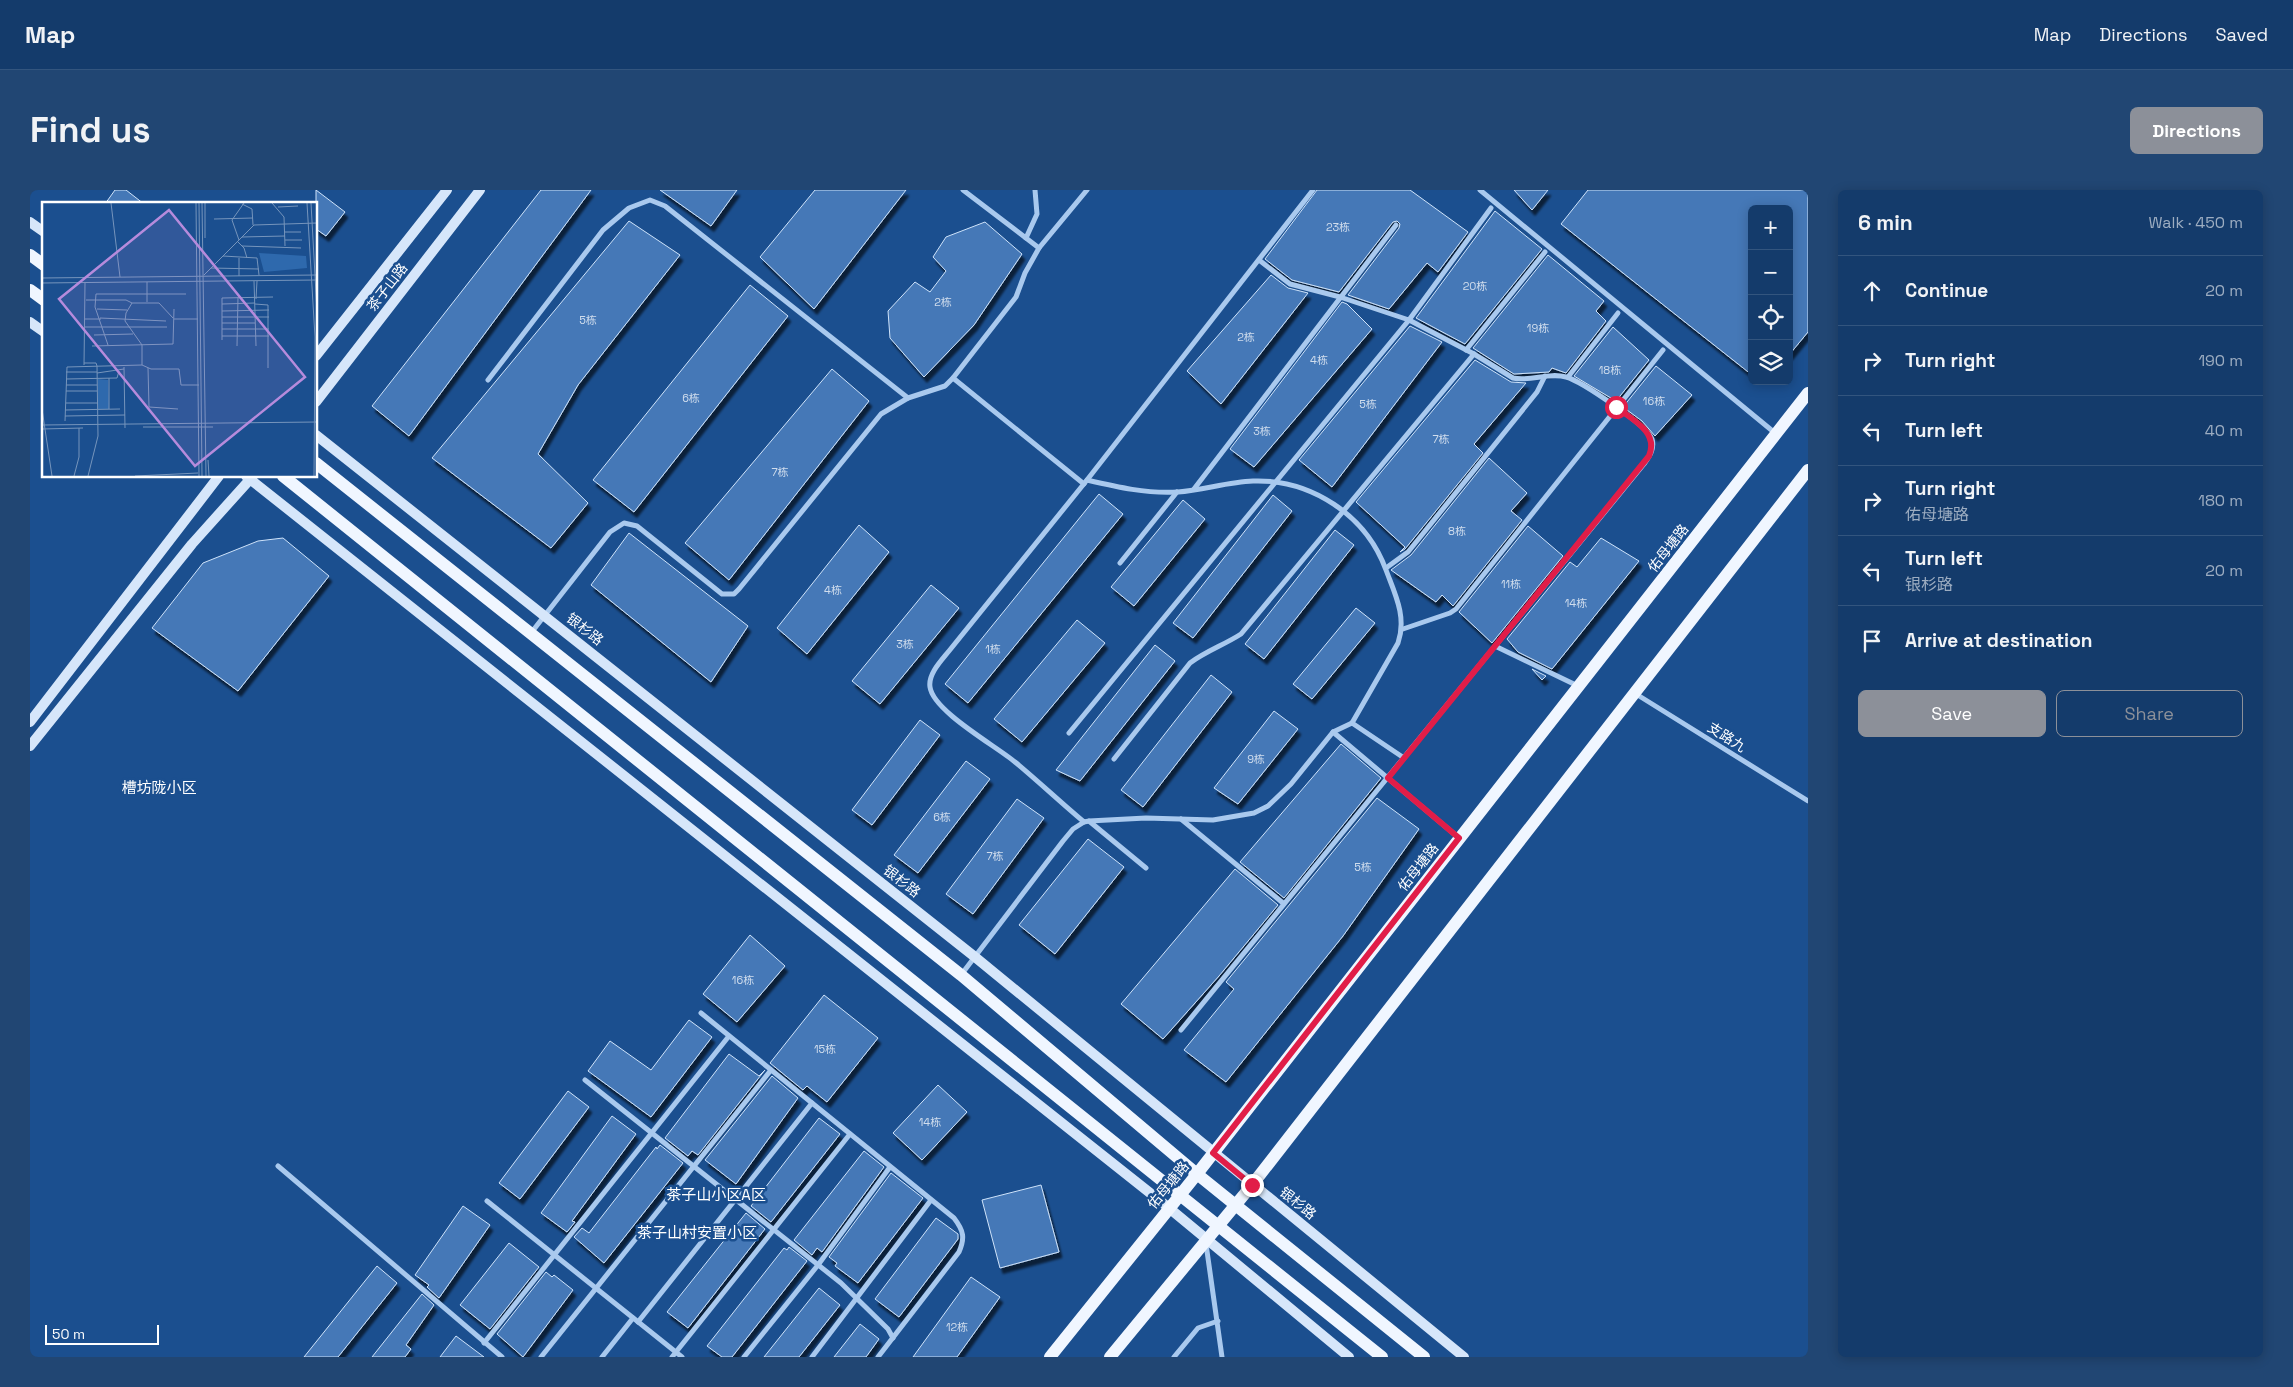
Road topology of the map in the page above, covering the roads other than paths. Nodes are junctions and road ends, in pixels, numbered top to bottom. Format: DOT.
graph roads {
  1 [pos="447,190"];
  2 [pos="480,190"];
  3 [pos="963,190"];
  4 [pos="1088,190"];
  5 [pos="1313,190"];
  6 [pos="1480,190"];
  7 [pos="1034,191"];
  8 [pos="1492,208"];
  9 [pos="30,222"];
  10 [pos="1396,225"];
  11 [pos="42,231"];
  12 [pos="1026,238"];
  13 [pos="1038,248"];
  14 [pos="1544,252"];
  15 [pos="30,255"];
  16 [pos="1259,260"];
  17 [pos="42,263"];
  18 [pos="30,290"];
  19 [pos="1340,297"];
  20 [pos="42,299"];
  21 [pos="1618,313"];
  22 [pos="1408,320"];
  23 [pos="30,322"];
  24 [pos="42,331"];
  25 [pos="1466,350"];
  26 [pos="1663,350"];
  27 [pos="318,353"];
  28 [pos="1474,354"];
  29 [pos="1545,376"];
  30 [pos="954,378"];
  31 [pos="1568,378"];
  32 [pos="488,380"];
  33 [pos="1808,394"];
  34 [pos="908,398"];
  35 [pos="318,399"];
  36 [pos="1616,407"];
  37 [pos="1775,434"];
  38 [pos="318,437"];
  39 [pos="318,465"];
  40 [pos="1808,470"];
  41 [pos="217,478"];
  42 [pos="249,478"];
  43 [pos="251,478"];
  44 [pos="285,478"];
  45 [pos="1086,482"];
  46 [pos="1276,482"];
  47 [pos="1194,489"];
  48 [pos="1177,492"];
  49 [pos="1344,510"];
  50 [pos="1120,563"];
  51 [pos="1386,568"];
  52 [pos="545,616"];
  53 [pos="1403,629"];
  54 [pos="531,633"];
  55 [pos="1495,646"];
  56 [pos="1579,687"];
  57 [pos="1634,692"];
  58 [pos="30,722"];
  59 [pos="1352,724"];
  60 [pos="1333,732"];
  61 [pos="1069,733"];
  62 [pos="30,746"];
  63 [pos="1404,758"];
  64 [pos="1114,759"];
  65 [pos="1388,778"];
  66 [pos="1808,800"];
  67 [pos="1181,819"];
  68 [pos="1087,822"];
  69 [pos="1459,838"];
  70 [pos="1146,868"];
  71 [pos="1283,903"];
  72 [pos="975,957"];
  73 [pos="961,975"];
  74 [pos="701,1013"];
  75 [pos="1181,1030"];
  76 [pos="728,1036"];
  77 [pos="771,1070"];
  78 [pos="585,1080"];
  79 [pos="812,1103"];
  80 [pos="652,1133"];
  81 [pos="850,1134"];
  82 [pos="1213,1153"];
  83 [pos="278,1166"];
  84 [pos="694,1167"];
  85 [pos="890,1167"];
  86 [pos="1197,1174"];
  87 [pos="1252,1185"];
  88 [pos="1180,1195"];
  89 [pos="736,1200"];
  90 [pos="931,1200"];
  91 [pos="487,1202"];
  92 [pos="1235,1204"];
  93 [pos="1169,1208"];
  94 [pos="1218,1224"];
  95 [pos="774,1230"];
  96 [pos="1206,1240"];
  97 [pos="553,1254"];
  98 [pos="818,1265"];
  99 [pos="596,1288"];
  100 [pos="857,1297"];
  101 [pos="633,1318"];
  102 [pos="1218,1321"];
  103 [pos="638,1322"];
  104 [pos="893,1338"];
  105 [pos="484,1343"];
  106 [pos="674,1355"];
  107 [pos="502,1357"];
  108 [pos="541,1357"];
  109 [pos="602,1357"];
  110 [pos="682,1357"];
  111 [pos="744,1357"];
  112 [pos="812,1357"];
  113 [pos="878,1357"];
  114 [pos="1050,1357"];
  115 [pos="1110,1357"];
  116 [pos="1174,1357"];
  117 [pos="1222,1357"];
  118 [pos="1349,1357"];
  119 [pos="1382,1357"];
  120 [pos="1424,1357"];
  121 [pos="1464,1357"];
  1 -- 27 [label="street, 茶子山路"];
  2 -- 35 [label="street, 茶子山路"];
  3 -- 12 [label="street"];
  4 -- 13 [label="street"];
  5 -- 16 [label="street"];
  6 -- 37 [label="street"];
  7 -- 12 [label="street"];
  8 -- 22 [label="street"];
  9 -- 11 [label="street"];
  10 -- 19 [label="street"];
  12 -- 13 [label="street"];
  13 -- 30 [label="street"];
  14 -- 25 [label="street"];
  15 -- 17 [label="main road"];
  16 -- 19 [label="street"];
  16 -- 45 [label="street"];
  18 -- 20 [label="main road"];
  19 -- 22 [label="street"];
  19 -- 47 [label="street"];
  21 -- 31 [label="street"];
  22 -- 25 [label="street"];
  22 -- 46 [label="street"];
  23 -- 24 [label="street"];
  25 -- 28 [label="street"];
  26 -- 36 [label="street"];
  28 -- 29 [label="street"];
  28 -- 49 [label="street"];
  29 -- 31 [label="street"];
  29 -- 51 [label="street"];
  30 -- 34 [label="street"];
  30 -- 45 [label="street"];
  31 -- 36 [label="street"];
  32 -- 34 [label="street"];
  33 -- 37 [label="main road, 佑母塘路"];
  34 -- 52 [label="street"];
  36 -- 53 [label="street"];
  36 -- 55 [label="street"];
  37 -- 56 [label="main road, 佑母塘路"];
  38 -- 52 [label="street, 银杉路"];
  39 -- 54 [label="main road"];
  40 -- 57 [label="main road"];
  41 -- 58 [label="street"];
  42 -- 62 [label="street"];
  43 -- 93 [label="street"];
  44 -- 88 [label="main road"];
  45 -- 48 [label="street"];
  45 -- 68 [label="street"];
  46 -- 47 [label="street"];
  46 -- 49 [label="street"];
  46 -- 61 [label="street"];
  47 -- 48 [label="street"];
  48 -- 50 [label="street"];
  49 -- 51 [label="street"];
  49 -- 64 [label="street"];
  51 -- 53 [label="street"];
  52 -- 54 [label="street"];
  52 -- 72 [label="street, 银杉路"];
  53 -- 59 [label="street"];
  54 -- 73 [label="main road"];
  55 -- 56 [label="street"];
  55 -- 63 [label="street"];
  56 -- 69 [label="main road, 佑母塘路"];
  57 -- 66 [label="street, 支路九"];
  57 -- 87 [label="main road"];
  59 -- 60 [label="street"];
  59 -- 63 [label="street"];
  60 -- 65 [label="street"];
  60 -- 67 [label="street"];
  63 -- 65 [label="street"];
  65 -- 69 [label="street"];
  65 -- 71 [label="street"];
  67 -- 68 [label="street"];
  67 -- 71 [label="street"];
  68 -- 70 [label="street"];
  68 -- 72 [label="street"];
  69 -- 82 [label="main road, 佑母塘路"];
  71 -- 75 [label="street"];
  72 -- 73 [label="street"];
  72 -- 82 [label="street, 银杉路"];
  73 -- 86 [label="main road"];
  74 -- 76 [label="street"];
  76 -- 77 [label="street"];
  76 -- 80 [label="street"];
  77 -- 79 [label="street"];
  77 -- 84 [label="street"];
  78 -- 80 [label="street"];
  79 -- 81 [label="street"];
  79 -- 89 [label="street"];
  80 -- 84 [label="street"];
  80 -- 97 [label="street"];
  81 -- 85 [label="street"];
  81 -- 95 [label="street"];
  82 -- 86 [label="main road, 佑母塘路"];
  82 -- 87 [label="street, 银杉路"];
  83 -- 105 [label="street"];
  84 -- 89 [label="street"];
  84 -- 99 [label="street"];
  85 -- 90 [label="street"];
  85 -- 98 [label="street"];
  86 -- 88 [label="main road, 佑母塘路"];
  86 -- 92 [label="main road"];
  87 -- 92 [label="main road"];
  87 -- 121 [label="street, 银杉路"];
  88 -- 93 [label="main road, 佑母塘路"];
  88 -- 94 [label="main road"];
  89 -- 95 [label="street"];
  89 -- 103 [label="street"];
  90 -- 100 [label="street"];
  90 -- 104 [label="street"];
  91 -- 97 [label="street"];
  92 -- 94 [label="main road"];
  92 -- 120 [label="main road"];
  93 -- 96 [label="street"];
  93 -- 114 [label="main road, 佑母塘路"];
  94 -- 96 [label="main road"];
  94 -- 119 [label="main road"];
  95 -- 98 [label="street"];
  95 -- 106 [label="street"];
  96 -- 102 [label="street"];
  96 -- 115 [label="main road"];
  96 -- 118 [label="street"];
  97 -- 99 [label="street"];
  97 -- 105 [label="street"];
  98 -- 100 [label="street"];
  98 -- 111 [label="street"];
  99 -- 101 [label="street"];
  99 -- 108 [label="street"];
  100 -- 104 [label="street"];
  100 -- 112 [label="street"];
  101 -- 103 [label="street"];
  101 -- 109 [label="street"];
  102 -- 116 [label="street"];
  102 -- 117 [label="street"];
  103 -- 106 [label="street"];
  104 -- 113 [label="street"];
  105 -- 107 [label="street"];
  106 -- 110 [label="street"];
}
